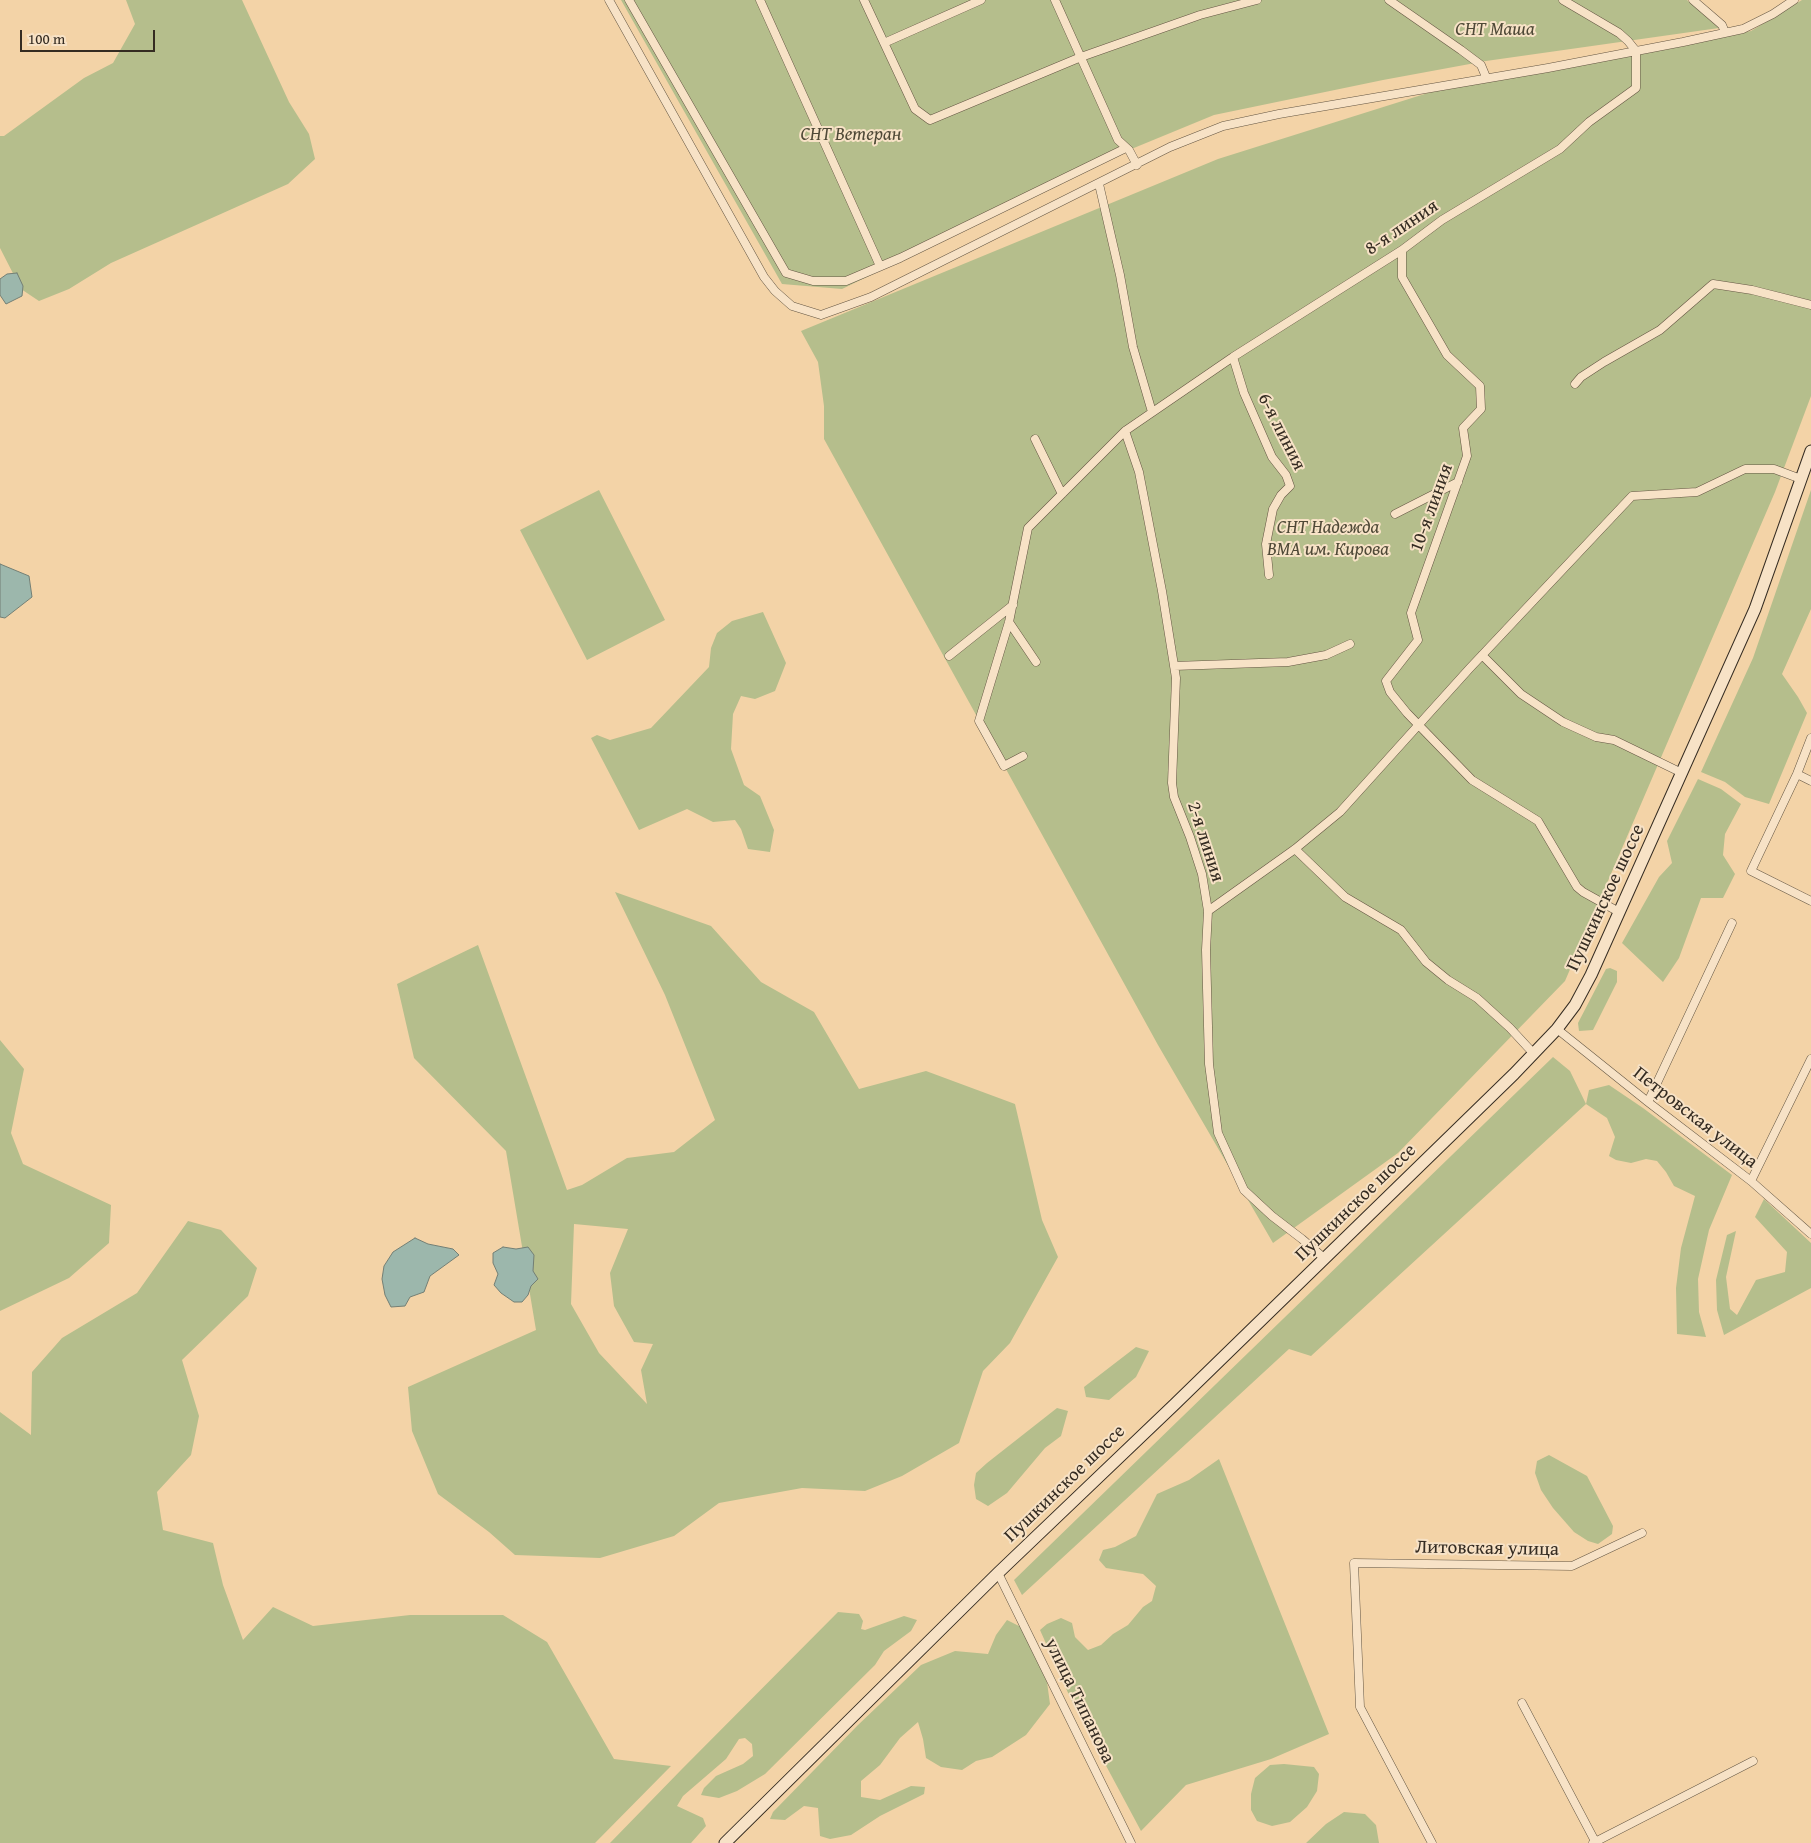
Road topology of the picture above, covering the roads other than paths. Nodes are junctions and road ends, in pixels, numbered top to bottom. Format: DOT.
graph roads {
  1 [pos="609,0"];
  2 [pos="628,0"];
  3 [pos="760,0"];
  4 [pos="864,0"];
  5 [pos="981,0"];
  6 [pos="1055,0"];
  7 [pos="1257,0"];
  8 [pos="1389,0"];
  9 [pos="1563,0"];
  10 [pos="1693,0"];
  11 [pos="1794,0"];
  12 [pos="1725,32"];
  13 [pos="884,43"];
  14 [pos="1636,51"];
  15 [pos="1080,57"];
  16 [pos="1486,77"];
  17 [pos="1126,148"];
  18 [pos="1137,165"];
  19 [pos="1099,184"];
  20 [pos="1402,250"];
  21 [pos="880,266"];
  22 [pos="1811,305"];
  23 [pos="1233,357"];
  24 [pos="1574,384"];
  25 [pos="1152,412"];
  26 [pos="1125,431"];
  27 [pos="1035,439"];
  28 [pos="1811,450"];
  29 [pos="1801,479"];
  30 [pos="1458,482"];
  31 [pos="1062,494"];
  32 [pos="1395,514"];
  33 [pos="1269,575"];
  34 [pos="1013,605"];
  35 [pos="1009,622"];
  36 [pos="1350,644"];
  37 [pos="1482,655"];
  38 [pos="949,656"];
  39 [pos="1036,662"];
  40 [pos="1174,666"];
  41 [pos="1418,724"];
  42 [pos="1811,738"];
  43 [pos="1023,756"];
  44 [pos="1682,774"];
  45 [pos="1796,774"];
  46 [pos="1811,781"];
  47 [pos="1295,849"];
  48 [pos="1811,901"];
  49 [pos="1208,911"];
  50 [pos="1619,912"];
  51 [pos="1732,923"];
  52 [pos="1557,1030"];
  53 [pos="1534,1054"];
  54 [pos="1810,1064"];
  55 [pos="1648,1102"];
  56 [pos="1751,1181"];
  57 [pos="1811,1234"];
  58 [pos="1324,1258"];
  59 [pos="1642,1533"];
  60 [pos="998,1573"];
  61 [pos="1522,1702"];
  62 [pos="1753,1761"];
  63 [pos="725,1843"];
  64 [pos="1131,1843"];
  65 [pos="1432,1843"];
  66 [pos="1595,1843"];
  1 -- 19 [label="street"];
  2 -- 21 [label="street"];
  3 -- 21 [label="street"];
  4 -- 13 [label="street"];
  5 -- 13 [label="street"];
  6 -- 15 [label="street"];
  7 -- 15 [label="street"];
  8 -- 16 [label="street"];
  9 -- 14 [label="street"];
  10 -- 12 [label="street"];
  11 -- 12 [label="street"];
  12 -- 14 [label="street"];
  13 -- 15 [label="street"];
  14 -- 16 [label="street"];
  14 -- 20 [label="street, 8-я линия"];
  15 -- 17 [label="street"];
  16 -- 18 [label="street"];
  17 -- 18 [label="street"];
  17 -- 21 [label="street"];
  18 -- 19 [label="street"];
  19 -- 25 [label="street"];
  20 -- 23 [label="street, 8-я линия"];
  20 -- 30 [label="street, 10-я линия"];
  22 -- 24 [label="street"];
  23 -- 25 [label="street, 8-я линия"];
  23 -- 33 [label="street, 6-я линия"];
  25 -- 26 [label="street"];
  26 -- 31 [label="street"];
  26 -- 40 [label="street, 2-я линия"];
  27 -- 31 [label="street"];
  28 -- 29 [label="main road, Пушкинское шоссе"];
  29 -- 37 [label="street"];
  29 -- 44 [label="main road, Пушкинское шоссе"];
  30 -- 32 [label="street"];
  30 -- 41 [label="street, 10-я линия"];
  31 -- 34 [label="street"];
  34 -- 35 [label="street"];
  34 -- 38 [label="street"];
  35 -- 39 [label="street"];
  35 -- 43 [label="street"];
  36 -- 40 [label="street"];
  37 -- 41 [label="street"];
  37 -- 44 [label="street"];
  40 -- 49 [label="street, 2-я линия"];
  41 -- 47 [label="street"];
  41 -- 50 [label="street"];
  42 -- 45 [label="street"];
  44 -- 50 [label="main road, Пушкинское шоссе"];
  45 -- 46 [label="street"];
  45 -- 48 [label="street"];
  47 -- 49 [label="street"];
  47 -- 53 [label="street"];
  49 -- 58 [label="street, 2-я линия"];
  50 -- 52 [label="main road, Пушкинское шоссе"];
  51 -- 55 [label="street"];
  52 -- 53 [label="main road, Пушкинское шоссе"];
  52 -- 55 [label="street, Петровская улица"];
  53 -- 58 [label="main road, Пушкинское шоссе"];
  54 -- 56 [label="street"];
  55 -- 56 [label="street, Петровская улица"];
  56 -- 57 [label="street, Петровская улица"];
  58 -- 60 [label="main road, Пушкинское шоссе"];
  59 -- 65 [label="street, Литовская улица"];
  60 -- 63 [label="main road, Пушкинское шоссе"];
  60 -- 64 [label="street, улица Типанова"];
  61 -- 66 [label="street"];
  62 -- 66 [label="street"];
}
